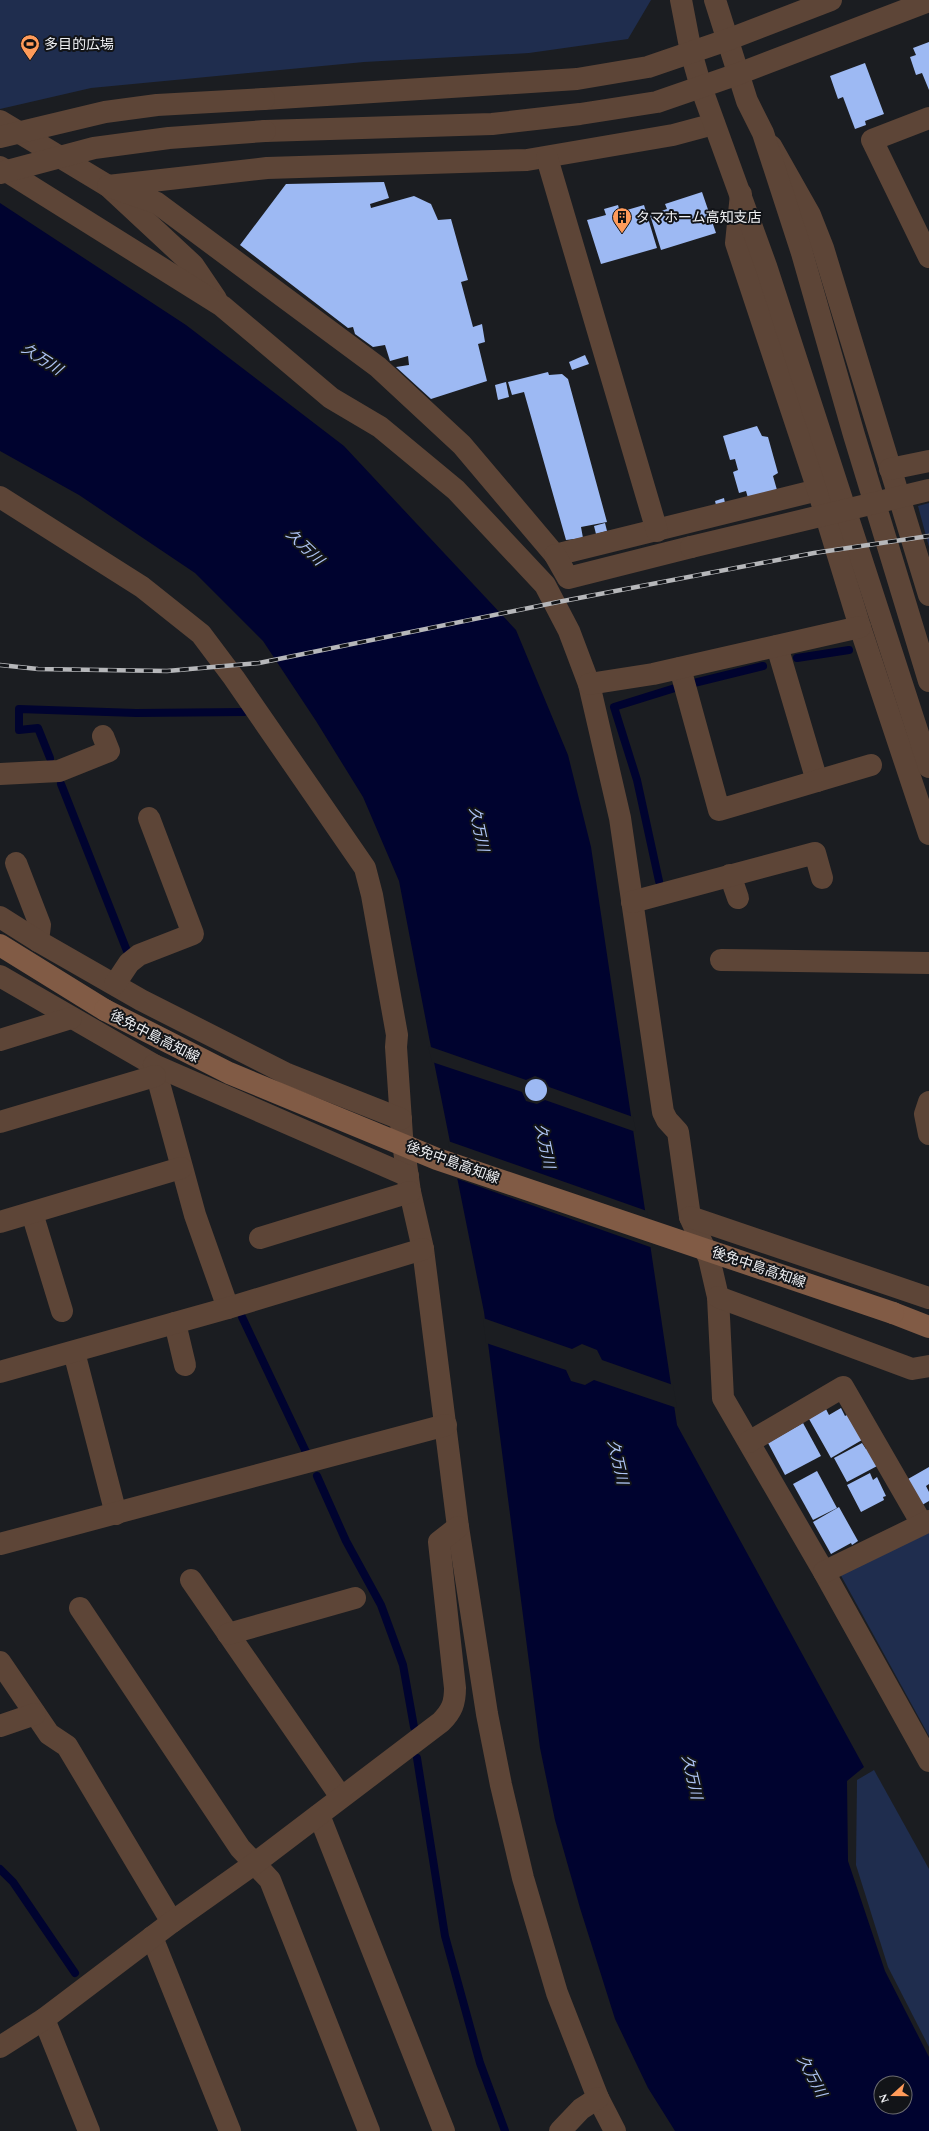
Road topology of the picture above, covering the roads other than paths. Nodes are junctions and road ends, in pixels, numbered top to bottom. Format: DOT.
graph roads {
  1 [pos="681,0"];
  2 [pos="715,0"];
  3 [pos="831,0"];
  4 [pos="929,1"];
  5 [pos="727,40"];
  6 [pos="691,52"];
  7 [pos="738,74"];
  8 [pos="701,87"];
  9 [pos="929,118"];
  10 [pos="0,121"];
  11 [pos="714,124"];
  12 [pos="763,133"];
  13 [pos="0,137"];
  14 [pos="547,158"];
  15 [pos="0,166"];
  16 [pos="0,173"];
  17 [pos="108,186"];
  18 [pos="741,194"];
  19 [pos="929,257"];
  20 [pos="222,306"];
  21 [pos="929,461"];
  22 [pos="890,469"];
  23 [pos="818,490"];
  24 [pos="929,490"];
  25 [pos="0,497"];
  26 [pos="657,531"];
  27 [pos="555,555"];
  28 [pos="929,595"];
  29 [pos="860,627"];
  30 [pos="777,646"];
  31 [pos="680,668"];
  32 [pos="929,681"];
  33 [pos="589,684"];
  34 [pos="103,736"];
  35 [pos="871,765"];
  36 [pos="929,767"];
  37 [pos="0,774"];
  38 [pos="817,781"];
  39 [pos="149,818"];
  40 [pos="929,834"];
  41 [pos="16,863"];
  42 [pos="730,875"];
  43 [pos="822,878"];
  44 [pos="738,898"];
  45 [pos="632,902"];
  46 [pos="0,917"];
  47 [pos="38,941"];
  48 [pos="0,945"];
  49 [pos="721,960"];
  50 [pos="929,963"];
  51 [pos="0,976"];
  52 [pos="115,984"];
  53 [pos="71,1018"];
  54 [pos="0,1040"];
  55 [pos="154,1070"];
  56 [pos="929,1102"];
  57 [pos="0,1122"];
  58 [pos="408,1132"];
  59 [pos="929,1134"];
  60 [pos="181,1168"];
  61 [pos="409,1184"];
  62 [pos="32,1213"];
  63 [pos="690,1217"];
  64 [pos="0,1222"];
  65 [pos="260,1238"];
  66 [pos="423,1249"];
  67 [pos="718,1297"];
  68 [pos="929,1298"];
  69 [pos="228,1308"];
  70 [pos="62,1311"];
  71 [pos="175,1323"];
  72 [pos="929,1326"];
  73 [pos="74,1352"];
  74 [pos="185,1365"];
  75 [pos="929,1366"];
  76 [pos="0,1372"];
  77 [pos="446,1425"];
  78 [pos="749,1442"];
  79 [pos="116,1514"];
  80 [pos="926,1522"];
  81 [pos="458,1527"];
  82 [pos="0,1544"];
  83 [pos="824,1572"];
  84 [pos="191,1580"];
  85 [pos="355,1598"];
  86 [pos="80,1608"];
  87 [pos="228,1634"];
  88 [pos="0,1662"];
  89 [pos="35,1714"];
  90 [pos="0,1726"];
  91 [pos="929,1761"];
  92 [pos="341,1797"];
  93 [pos="319,1815"];
  94 [pos="254,1864"];
  95 [pos="172,1922"];
  96 [pos="152,1937"];
  97 [pos="44,2019"];
  98 [pos="0,2046"];
  99 [pos="598,2098"];
  100 [pos="89,2131"];
  101 [pos="230,2131"];
  102 [pos="369,2131"];
  103 [pos="444,2131"];
  104 [pos="560,2131"];
  105 [pos="615,2131"];
  1 -- 6 [label="street"];
  2 -- 5 [label="street"];
  3 -- 5 [label="street"];
  4 -- 7 [label="street"];
  5 -- 6 [label="street"];
  5 -- 7 [label="street"];
  6 -- 8 [label="street"];
  6 -- 13 [label="street, bridge"];
  7 -- 8 [label="street"];
  7 -- 12 [label="street"];
  8 -- 11 [label="street"];
  8 -- 16 [label="street, bridge"];
  9 -- 19 [label="street"];
  10 -- 17 [label="street"];
  11 -- 14 [label="street"];
  11 -- 18 [label="street"];
  12 -- 22 [label="street"];
  12 -- 32 [label="street"];
  14 -- 17 [label="street"];
  14 -- 26 [label="street"];
  15 -- 20 [label="street"];
  17 -- 20 [label="street"];
  17 -- 27 [label="street"];
  18 -- 23 [label="street"];
  18 -- 36 [label="street"];
  20 -- 33 [label="street"];
  21 -- 22 [label="street"];
  22 -- 28 [label="street"];
  23 -- 26 [label="street"];
  23 -- 29 [label="street"];
  24 -- 27 [label="street, bridge"];
  25 -- 58 [label="street"];
  26 -- 27 [label="street"];
  29 -- 30 [label="street"];
  29 -- 40 [label="street"];
  30 -- 31 [label="street"];
  30 -- 38 [label="street"];
  31 -- 33 [label="street"];
  31 -- 38 [label="street"];
  33 -- 45 [label="street"];
  34 -- 37 [label="street"];
  35 -- 38 [label="street"];
  39 -- 52 [label="street"];
  41 -- 47 [label="street"];
  42 -- 43 [label="street"];
  42 -- 44 [label="street"];
  42 -- 45 [label="street"];
  45 -- 63 [label="street"];
  46 -- 47 [label="street"];
  47 -- 52 [label="street"];
  48 -- 72 [label="main road, 後免中島高知線, bridge"];
  49 -- 50 [label="street"];
  51 -- 53 [label="street"];
  52 -- 58 [label="street"];
  53 -- 54 [label="street"];
  53 -- 55 [label="street"];
  55 -- 57 [label="street"];
  55 -- 60 [label="street"];
  55 -- 61 [label="street"];
  56 -- 59 [label="street"];
  58 -- 61 [label="street"];
  60 -- 62 [label="street"];
  60 -- 69 [label="street"];
  61 -- 65 [label="street"];
  61 -- 66 [label="street"];
  62 -- 64 [label="street"];
  62 -- 70 [label="street"];
  63 -- 67 [label="street"];
  63 -- 68 [label="street"];
  66 -- 69 [label="street"];
  66 -- 77 [label="street"];
  67 -- 75 [label="street"];
  67 -- 78 [label="street"];
  69 -- 71 [label="street"];
  71 -- 73 [label="street"];
  71 -- 74 [label="street"];
  73 -- 76 [label="street"];
  73 -- 79 [label="street"];
  77 -- 79 [label="street"];
  77 -- 81 [label="street"];
  78 -- 80 [label="street"];
  78 -- 83 [label="street"];
  79 -- 82 [label="street"];
  80 -- 83 [label="street"];
  81 -- 92 [label="street"];
  81 -- 99 [label="street"];
  83 -- 91 [label="street"];
  84 -- 87 [label="street"];
  85 -- 87 [label="street"];
  86 -- 94 [label="street"];
  87 -- 92 [label="street"];
  88 -- 89 [label="street"];
  89 -- 90 [label="street"];
  89 -- 95 [label="street"];
  92 -- 93 [label="street"];
  93 -- 94 [label="street"];
  93 -- 103 [label="street"];
  94 -- 95 [label="street"];
  94 -- 102 [label="street"];
  95 -- 96 [label="street"];
  96 -- 97 [label="street"];
  96 -- 101 [label="street"];
  97 -- 98 [label="street"];
  97 -- 100 [label="street"];
  99 -- 104 [label="street"];
  99 -- 105 [label="street"];
}
